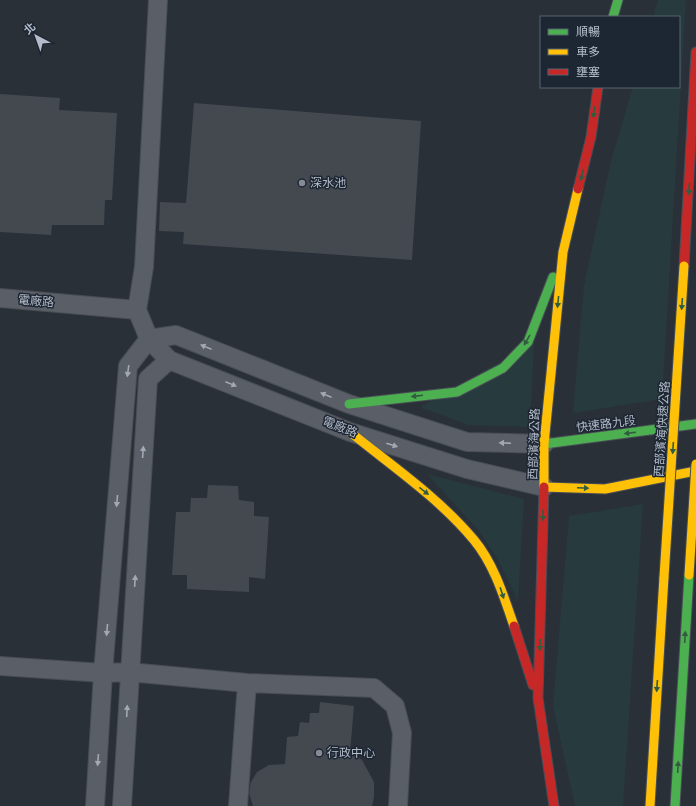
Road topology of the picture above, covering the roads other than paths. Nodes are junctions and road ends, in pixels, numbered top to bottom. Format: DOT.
graph roads {
  1 [pos="158,0"];
  2 [pos="618,0"];
  3 [pos="614,16"];
  4 [pos="696,52"];
  5 [pos="598,88"];
  6 [pos="563,252"];
  7 [pos="0,298"];
  8 [pos="137,310"];
  9 [pos="149,339"];
  10 [pos="169,360"];
  11 [pos="349,404"];
  12 [pos="696,424"];
  13 [pos="350,432"];
  14 [pos="544,444"];
  15 [pos="696,464"];
  16 [pos="696,471"];
  17 [pos="544,487"];
  18 [pos="0,666"];
  19 [pos="129,672"];
  20 [pos="103,673"];
  21 [pos="248,683"];
  22 [pos="538,698"];
  23 [pos="95,806"];
  24 [pos="122,806"];
  25 [pos="238,806"];
  26 [pos="398,806"];
  27 [pos="554,806"];
  28 [pos="650,806"];
  29 [pos="675,806"];
  1 -- 8 [label="street"];
  2 -- 3 [label="main road"];
  4 -- 28 [label="main road, 西部濱海快速公路, one-way, bridge"];
  5 -- 6 [label="main road, 西部濱海公路, one-way"];
  6 -- 11 [label="main road, one-way"];
  6 -- 14 [label="main road, 西部濱海公路, one-way"];
  7 -- 8 [label="street, 電廠路"];
  8 -- 9 [label="street, 電廠路"];
  9 -- 10 [label="street, 電廠路"];
  11 -- 9 [label="street, 電廠路, one-way"];
  9 -- 20 [label="street, one-way"];
  10 -- 13 [label="street, 電廠路, one-way"];
  19 -- 10 [label="street, one-way"];
  14 -- 11 [label="street, 電廠路, one-way"];
  12 -- 14 [label="main road, 快速路九段, one-way"];
  13 -- 17 [label="street, 電廠路, one-way"];
  13 -- 22 [label="main road, one-way"];
  14 -- 17 [label="main road, 西部濱海公路"];
  29 -- 15 [label="main road, one-way, bridge"];
  17 -- 16 [label="main road, one-way"];
  17 -- 22 [label="main road, 西部濱海公路, one-way"];
  18 -- 20 [label="street"];
  19 -- 20 [label="street"];
  19 -- 21 [label="street"];
  24 -- 19 [label="street, one-way"];
  20 -- 23 [label="street, one-way"];
  21 -- 25 [label="street"];
  21 -- 26 [label="street"];
  22 -- 27 [label="main road, 西部濱海公路"];
}
